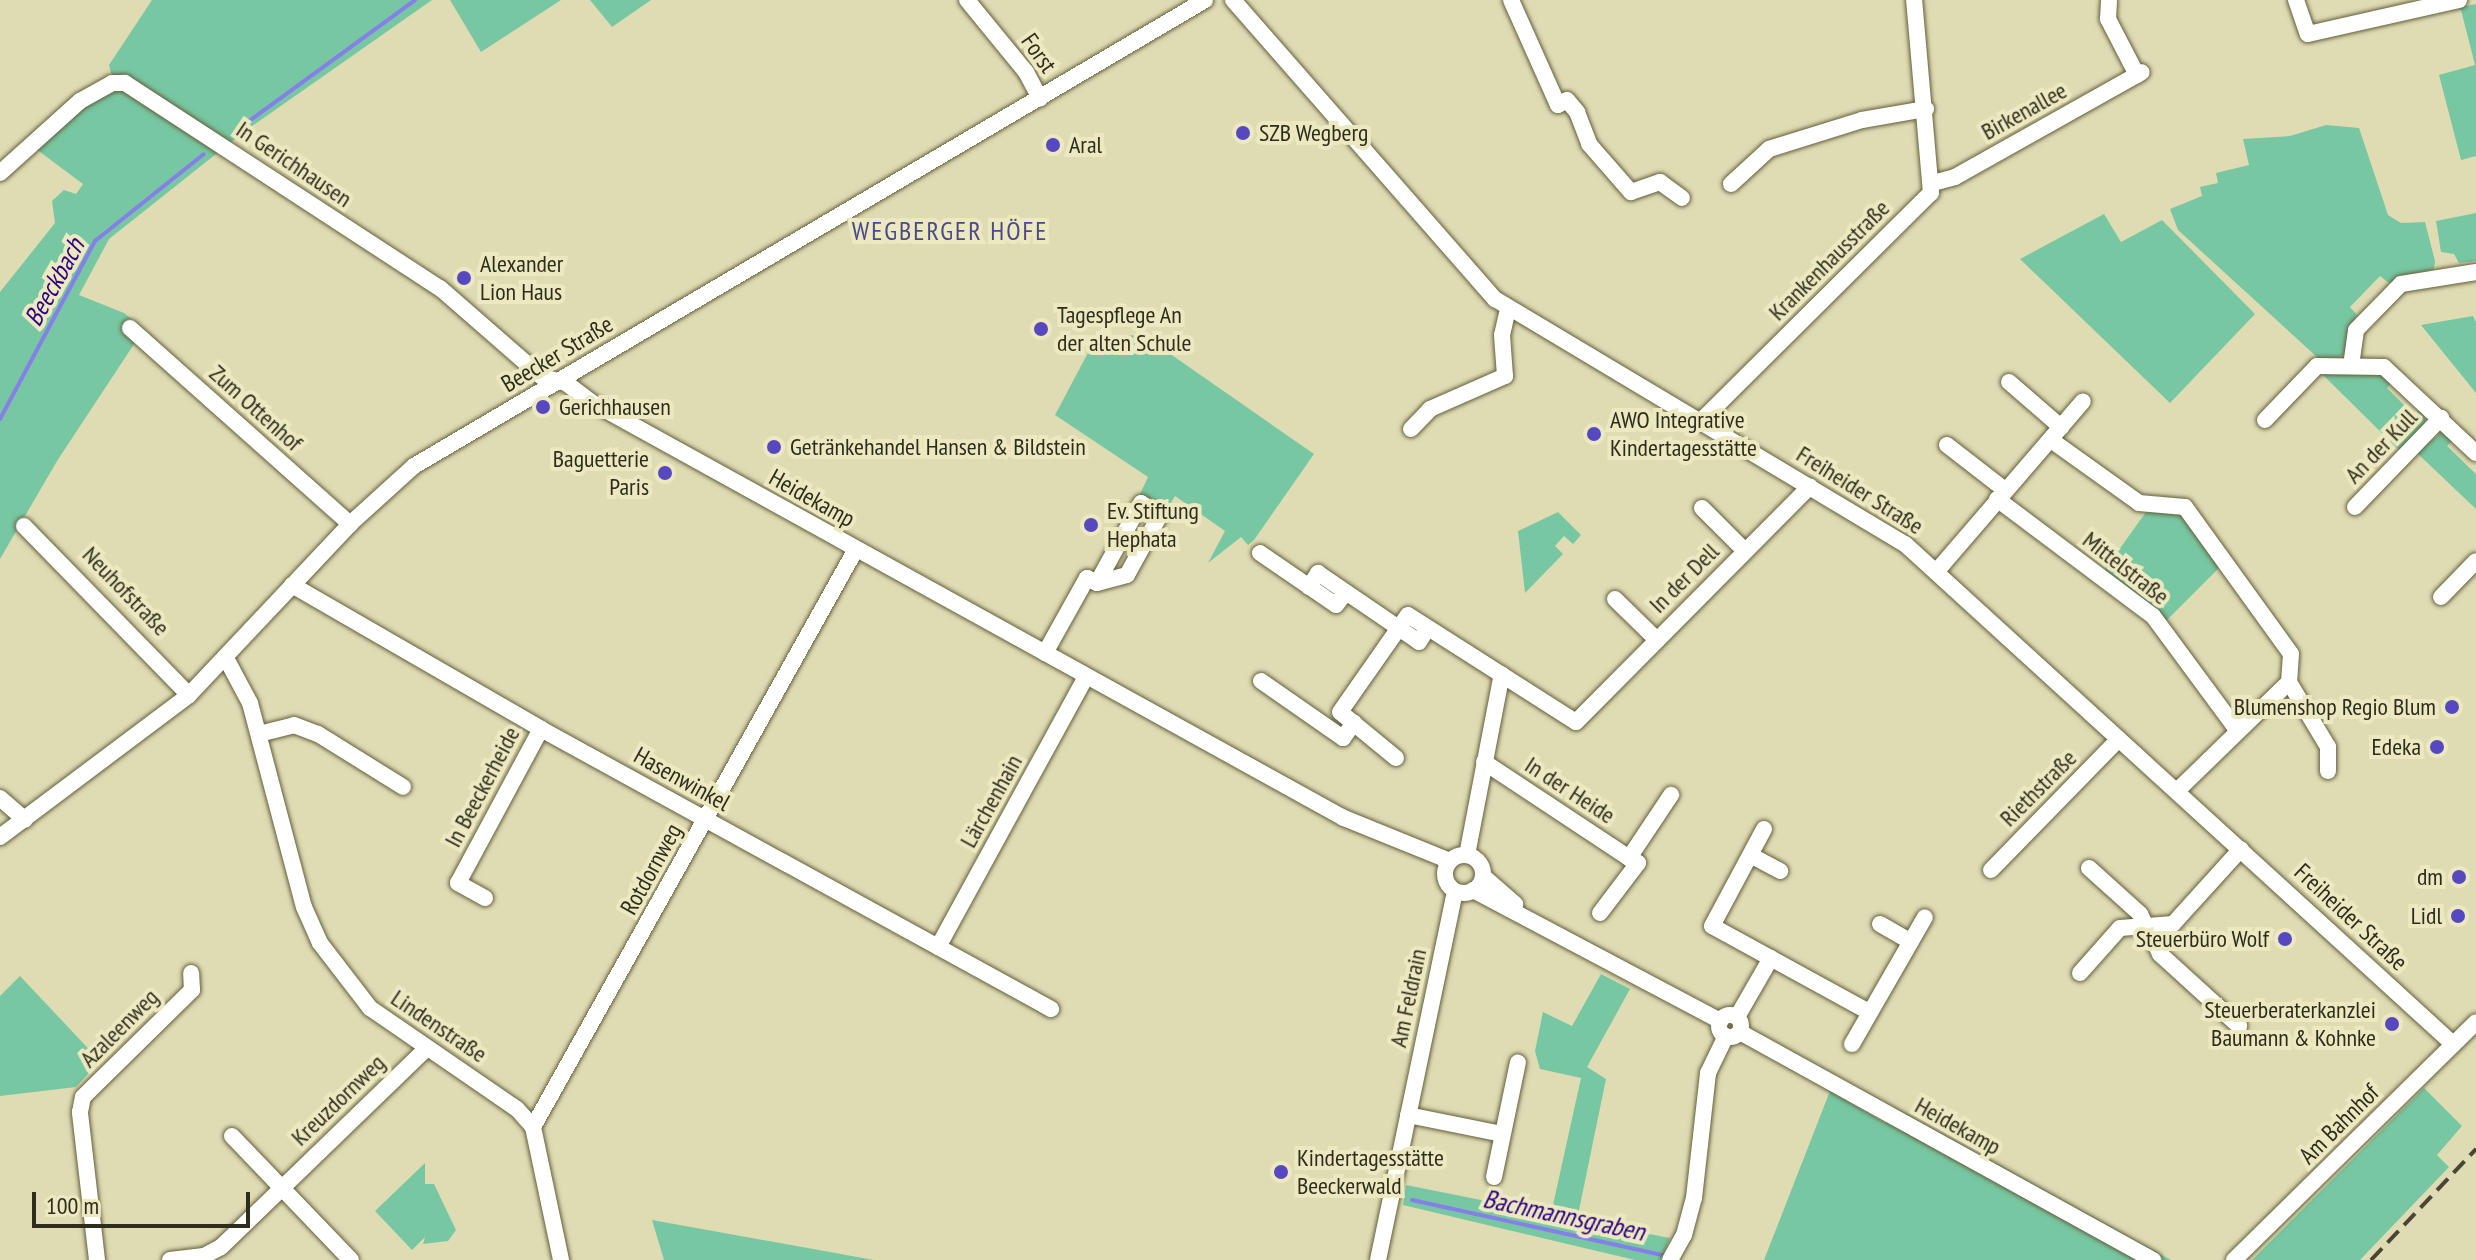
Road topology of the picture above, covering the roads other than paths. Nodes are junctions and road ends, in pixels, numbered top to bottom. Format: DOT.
graph roads {
  1 [pos="967,0"];
  2 [pos="1205,0"];
  3 [pos="1233,0"];
  4 [pos="1511,0"];
  5 [pos="1914,0"];
  6 [pos="2296,0"];
  7 [pos="2459,0"];
  8 [pos="2109,1"];
  9 [pos="1040,98"];
  10 [pos="1926,109"];
  11 [pos="0,173"];
  12 [pos="1933,183"];
  13 [pos="1731,184"];
  14 [pos="1682,198"];
  15 [pos="2476,272"];
  16 [pos="1508,309"];
  17 [pos="130,328"];
  18 [pos="2351,366"];
  19 [pos="559,381"];
  20 [pos="2009,382"];
  21 [pos="2083,401"];
  22 [pos="2441,418"];
  23 [pos="2265,420"];
  24 [pos="1700,422"];
  25 [pos="1411,429"];
  26 [pos="2056,434"];
  27 [pos="1947,445"];
  28 [pos="2476,453"];
  29 [pos="1810,486"];
  30 [pos="2001,495"];
  31 [pos="2355,507"];
  32 [pos="1702,508"];
  33 [pos="350,524"];
  34 [pos="24,526"];
  35 [pos="856,549"];
  36 [pos="1745,551"];
  37 [pos="1260,553"];
  38 [pos="2476,561"];
  39 [pos="1936,572"];
  40 [pos="1097,583"];
  41 [pos="292,585"];
  42 [pos="2441,597"];
  43 [pos="1615,599"];
  44 [pos="1398,628"];
  45 [pos="1657,640"];
  46 [pos="1045,653"];
  47 [pos="227,660"];
  48 [pos="1502,674"];
  49 [pos="1086,677"];
  50 [pos="1261,681"];
  51 [pos="2289,682"];
  52 [pos="189,695"];
  53 [pos="1340,712"];
  54 [pos="1354,723"];
  55 [pos="1327,728"];
  56 [pos="541,729"];
  57 [pos="2237,730"];
  58 [pos="259,734"];
  59 [pos="2119,739"];
  60 [pos="1396,758"];
  61 [pos="1484,762"];
  62 [pos="2328,771"];
  63 [pos="403,787"];
  64 [pos="2177,791"];
  65 [pos="1671,795"];
  66 [pos="0,798"];
  67 [pos="25,820"];
  68 [pos="706,820"];
  69 [pos="1764,829"];
  70 [pos="0,837"];
  71 [pos="2241,849"];
  72 [pos="1467,855"];
  73 [pos="1752,856"];
  74 [pos="1629,858"];
  75 [pos="1448,868"];
  76 [pos="2089,868"];
  77 [pos="1991,870"];
  78 [pos="1780,871"];
  79 [pos="1478,883"];
  80 [pos="1455,891"];
  81 [pos="485,898"];
  82 [pos="1600,913"];
  83 [pos="1925,917"];
  84 [pos="1880,924"];
  85 [pos="2148,929"];
  86 [pos="1909,941"];
  87 [pos="938,947"];
  88 [pos="1771,958"];
  89 [pos="191,973"];
  90 [pos="2080,973"];
  91 [pos="1051,1009"];
  92 [pos="1869,1012"];
  93 [pos="2476,1022"];
  94 [pos="1731,1026"];
  95 [pos="2239,1026"];
  96 [pos="1852,1044"];
  97 [pos="2453,1044"];
  98 [pos="427,1048"];
  99 [pos="1518,1062"];
  100 [pos="1408,1115"];
  101 [pos="533,1127"];
  102 [pos="1502,1134"];
  103 [pos="232,1136"];
  104 [pos="1494,1177"];
  105 [pos="282,1187"];
  106 [pos="97,1260"];
  107 [pos="170,1260"];
  108 [pos="351,1260"];
  109 [pos="561,1260"];
  110 [pos="1378,1260"];
  111 [pos="1670,1260"];
  112 [pos="2153,1260"];
  113 [pos="2234,1260"];
  1 -- 9 [label="street, Forst"];
  2 -- 9 [label="street, Beecker Straße"];
  3 -- 16 [label="street, Freiheider Straße"];
  4 -- 14 [label="street"];
  5 -- 10 [label="street"];
  6 -- 7 [label="street"];
  8 -- 12 [label="street, Birkenallee"];
  9 -- 19 [label="street, Beecker Straße"];
  10 -- 12 [label="street"];
  10 -- 13 [label="street"];
  11 -- 19 [label="street, In Gerichhausen"];
  12 -- 24 [label="street, Krankenhausstraße"];
  15 -- 18 [label="street"];
  16 -- 24 [label="street, Freiheider Straße"];
  16 -- 25 [label="street"];
  17 -- 33 [label="street, Zum Ottenhof"];
  18 -- 22 [label="street, An der Kull"];
  18 -- 23 [label="street, An der Kull"];
  19 -- 33 [label="street, Beecker Straße"];
  19 -- 35 [label="street, Heidekamp"];
  20 -- 26 [label="street"];
  21 -- 26 [label="street"];
  22 -- 28 [label="street, An der Kull"];
  22 -- 31 [label="street, An der Kull"];
  24 -- 29 [label="street, Freiheider Straße"];
  26 -- 30 [label="street"];
  26 -- 51 [label="street"];
  27 -- 30 [label="street, Mittelstraße"];
  29 -- 36 [label="street, In der Dell"];
  29 -- 39 [label="street, Freiheider Straße"];
  30 -- 39 [label="street"];
  30 -- 57 [label="street, Mittelstraße"];
  32 -- 36 [label="street, In der Dell"];
  33 -- 41 [label="street, Beecker Straße"];
  34 -- 52 [label="street, Neuhofstraße"];
  35 -- 46 [label="street, Heidekamp"];
  35 -- 68 [label="street, Rotdornweg"];
  36 -- 45 [label="street, In der Dell"];
  37 -- 44 [label="street"];
  38 -- 42 [label="street"];
  39 -- 59 [label="street, Freiheider Straße"];
  40 -- 40 [label="street"];
  40 -- 46 [label="street"];
  41 -- 47 [label="street, Beecker Straße"];
  41 -- 56 [label="street, Hasenwinkel"];
  43 -- 45 [label="street, In der Dell"];
  44 -- 48 [label="street"];
  44 -- 53 [label="street"];
  45 -- 48 [label="street, In der Dell"];
  46 -- 49 [label="street, Heidekamp"];
  47 -- 52 [label="street, Beecker Straße"];
  47 -- 58 [label="street, Lindenstraße"];
  48 -- 61 [label="street"];
  49 -- 75 [label="street, Heidekamp"];
  49 -- 87 [label="street, Lärchenhain"];
  50 -- 55 [label="street"];
  51 -- 57 [label="street"];
  51 -- 62 [label="street"];
  52 -- 67 [label="street, Beecker Straße"];
  53 -- 54 [label="street"];
  53 -- 55 [label="street"];
  54 -- 55 [label="street"];
  54 -- 60 [label="street"];
  56 -- 68 [label="street, Hasenwinkel"];
  56 -- 81 [label="street, In Beeckerheide"];
  57 -- 64 [label="street"];
  58 -- 63 [label="street"];
  58 -- 98 [label="street, Lindenstraße"];
  59 -- 64 [label="street, Freiheider Straße"];
  59 -- 77 [label="street, Riethstraße"];
  61 -- 72 [label="street"];
  61 -- 74 [label="street, In der Heide"];
  64 -- 71 [label="street, Freiheider Straße"];
  65 -- 74 [label="street, In der Heide"];
  66 -- 67 [label="street"];
  67 -- 70 [label="street, Beecker Straße"];
  68 -- 87 [label="street, Hasenwinkel"];
  68 -- 101 [label="street, Rotdornweg"];
  69 -- 73 [label="street"];
  71 -- 85 [label="street"];
  71 -- 97 [label="street, Freiheider Straße"];
  72 -- 75 [label="street"];
  72 -- 79 [label="street, Heidekamp"];
  73 -- 78 [label="street"];
  73 -- 88 [label="street"];
  74 -- 82 [label="street, In der Heide"];
  75 -- 80 [label="street"];
  76 -- 85 [label="street"];
  79 -- 80 [label="street"];
  79 -- 94 [label="street, Heidekamp"];
  80 -- 100 [label="street, Am Feldrain"];
  83 -- 86 [label="street"];
  84 -- 86 [label="street"];
  85 -- 90 [label="street"];
  85 -- 95 [label="street"];
  86 -- 92 [label="street"];
  87 -- 91 [label="street, Hasenwinkel"];
  88 -- 92 [label="street"];
  88 -- 94 [label="street"];
  89 -- 106 [label="street, Azaleenweg"];
  92 -- 96 [label="street"];
  93 -- 97 [label="street, Am Bahnhof"];
  94 -- 111 [label="street"];
  94 -- 112 [label="street, Heidekamp"];
  97 -- 113 [label="street, Am Bahnhof"];
  98 -- 101 [label="street, Lindenstraße"];
  98 -- 105 [label="street, Kreuzdornweg"];
  99 -- 102 [label="street"];
  100 -- 102 [label="street"];
  100 -- 110 [label="street, Am Feldrain"];
  101 -- 109 [label="street"];
  102 -- 104 [label="street"];
  103 -- 105 [label="street"];
  105 -- 107 [label="street, Kreuzdornweg"];
  105 -- 108 [label="street"];
}
